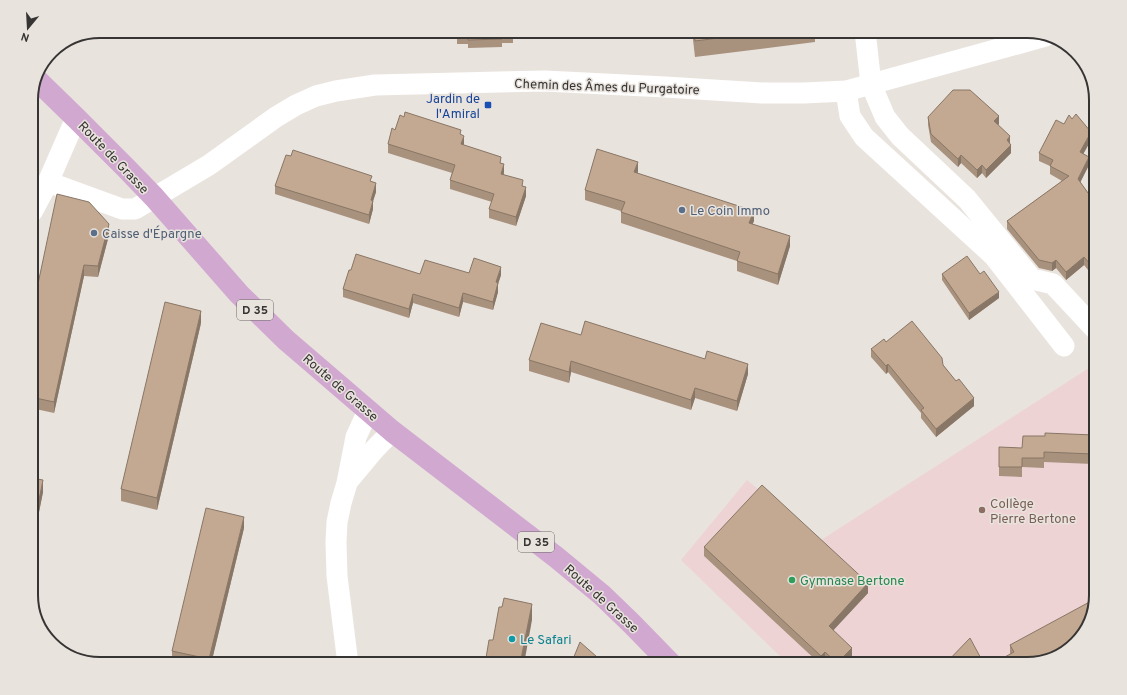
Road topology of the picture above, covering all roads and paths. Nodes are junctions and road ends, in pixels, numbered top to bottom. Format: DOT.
graph roads {
  1 [pos="866,38"];
  2 [pos="1035,39"];
  3 [pos="40,84"];
  4 [pos="871,84"];
  5 [pos="846,91"];
  6 [pos="76,118"];
  7 [pos="48,182"];
  8 [pos="154,197"];
  9 [pos="38,201"];
  10 [pos="1089,323"];
  11 [pos="1064,346"];
  12 [pos="368,411"];
  13 [pos="392,431"];
  14 [pos="347,483"];
  15 [pos="347,657"];
  16 [pos="664,657"];
  1 -- 4 [label="street"];
  2 -- 4 [label="street, Chemin des Âmes du Purgatoire"];
  3 -- 6 [label="main road, Route de Grasse / D 35"];
  4 -- 5 [label="street, Chemin des Âmes du Purgatoire"];
  4 -- 10 [label="street"];
  5 -- 8 [label="street, Chemin des Âmes du Purgatoire"];
  5 -- 11 [label="street"];
  6 -- 7 [label="street"];
  6 -- 8 [label="main road, Route de Grasse / D 35"];
  7 -- 8 [label="street, Chemin des Âmes du Purgatoire"];
  7 -- 9 [label="street"];
  8 -- 12 [label="main road, Route de Grasse / D 35"];
  12 -- 13 [label="main road, Route de Grasse / D 35"];
  12 -- 14 [label="street"];
  13 -- 14 [label="street"];
  13 -- 16 [label="main road, Route de Grasse / D 35"];
  14 -- 15 [label="street"];
}
